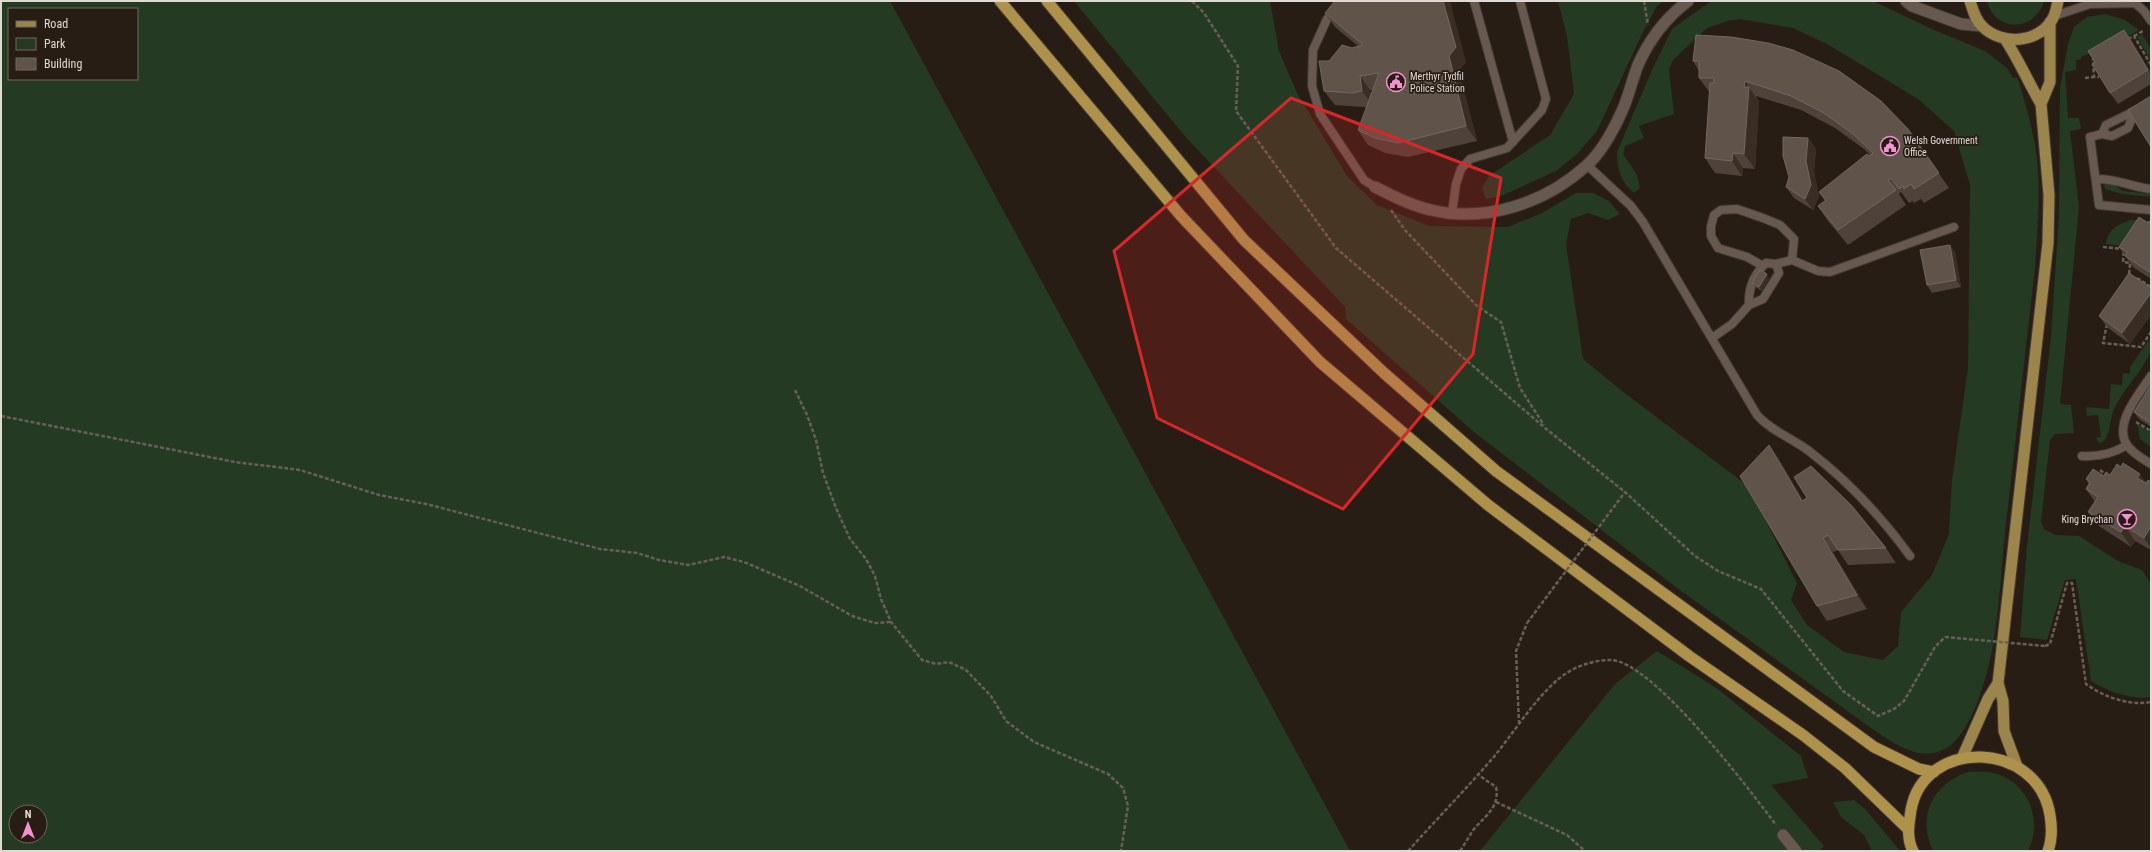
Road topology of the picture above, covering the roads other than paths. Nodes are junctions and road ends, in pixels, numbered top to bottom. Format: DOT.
graph roads {
  1 [pos="1000,1"];
  2 [pos="1047,1"];
  3 [pos="1342,1"];
  4 [pos="1474,1"];
  5 [pos="1520,1"];
  6 [pos="1688,1"];
  7 [pos="1906,1"];
  8 [pos="1970,1"];
  9 [pos="2058,1"];
  10 [pos="2135,2"];
  11 [pos="2052,19"];
  12 [pos="2151,21"];
  13 [pos="1982,26"];
  14 [pos="2005,39"];
  15 [pos="2151,103"];
  16 [pos="2042,104"];
  17 [pos="2134,113"];
  18 [pos="2102,134"];
  19 [pos="1513,142"];
  20 [pos="1587,165"];
  21 [pos="2096,179"];
  22 [pos="1375,187"];
  23 [pos="2151,189"];
  24 [pos="2151,210"];
  25 [pos="1452,213"];
  26 [pos="1954,227"];
  27 [pos="1792,260"];
  28 [pos="1776,264"];
  29 [pos="1764,266"];
  30 [pos="1749,305"];
  31 [pos="1712,338"];
  32 [pos="2151,376"];
  33 [pos="2127,446"];
  34 [pos="2082,456"];
  35 [pos="2151,464"];
  36 [pos="1910,556"];
  37 [pos="1998,683"];
  38 [pos="1962,758"];
  39 [pos="2017,766"];
  40 [pos="1934,772"];
  41 [pos="1908,829"];
  42 [pos="1783,835"];
  43 [pos="2049,850"];
  44 [pos="1796,851"];
  45 [pos="1913,851"];
  1 -- 41 [label="highway"];
  2 -- 40 [label="highway"];
  3 -- 22 [label="lane"];
  4 -- 19 [label="lane"];
  5 -- 19 [label="lane"];
  6 -- 20 [label="street"];
  7 -- 13 [label="street"];
  8 -- 13 [label="main road"];
  9 -- 11 [label="main road"];
  10 -- 11 [label="lane"];
  10 -- 12 [label="lane"];
  11 -- 14 [label="main road"];
  11 -- 16 [label="main road"];
  13 -- 14 [label="main road"];
  14 -- 16 [label="main road"];
  15 -- 17 [label="lane"];
  16 -- 37 [label="main road"];
  17 -- 18 [label="lane"];
  17 -- 18 [label="lane"];
  18 -- 21 [label="lane"];
  19 -- 25 [label="lane"];
  20 -- 25 [label="street"];
  20 -- 31 [label="lane"];
  21 -- 23 [label="lane"];
  21 -- 24 [label="lane"];
  22 -- 25 [label="street"];
  26 -- 27 [label="lane"];
  27 -- 28 [label="lane"];
  27 -- 29 [label="lane"];
  28 -- 29 [label="lane"];
  28 -- 30 [label="lane"];
  29 -- 30 [label="lane"];
  30 -- 31 [label="lane"];
  31 -- 36 [label="lane"];
  32 -- 33 [label="lane"];
  33 -- 34 [label="lane"];
  33 -- 35 [label="lane"];
  37 -- 38 [label="main road"];
  37 -- 39 [label="main road"];
  38 -- 39 [label="highway"];
  38 -- 40 [label="highway"];
  39 -- 43 [label="highway"];
  40 -- 41 [label="highway"];
  41 -- 45 [label="highway"];
  42 -- 44 [label="street"];
}
